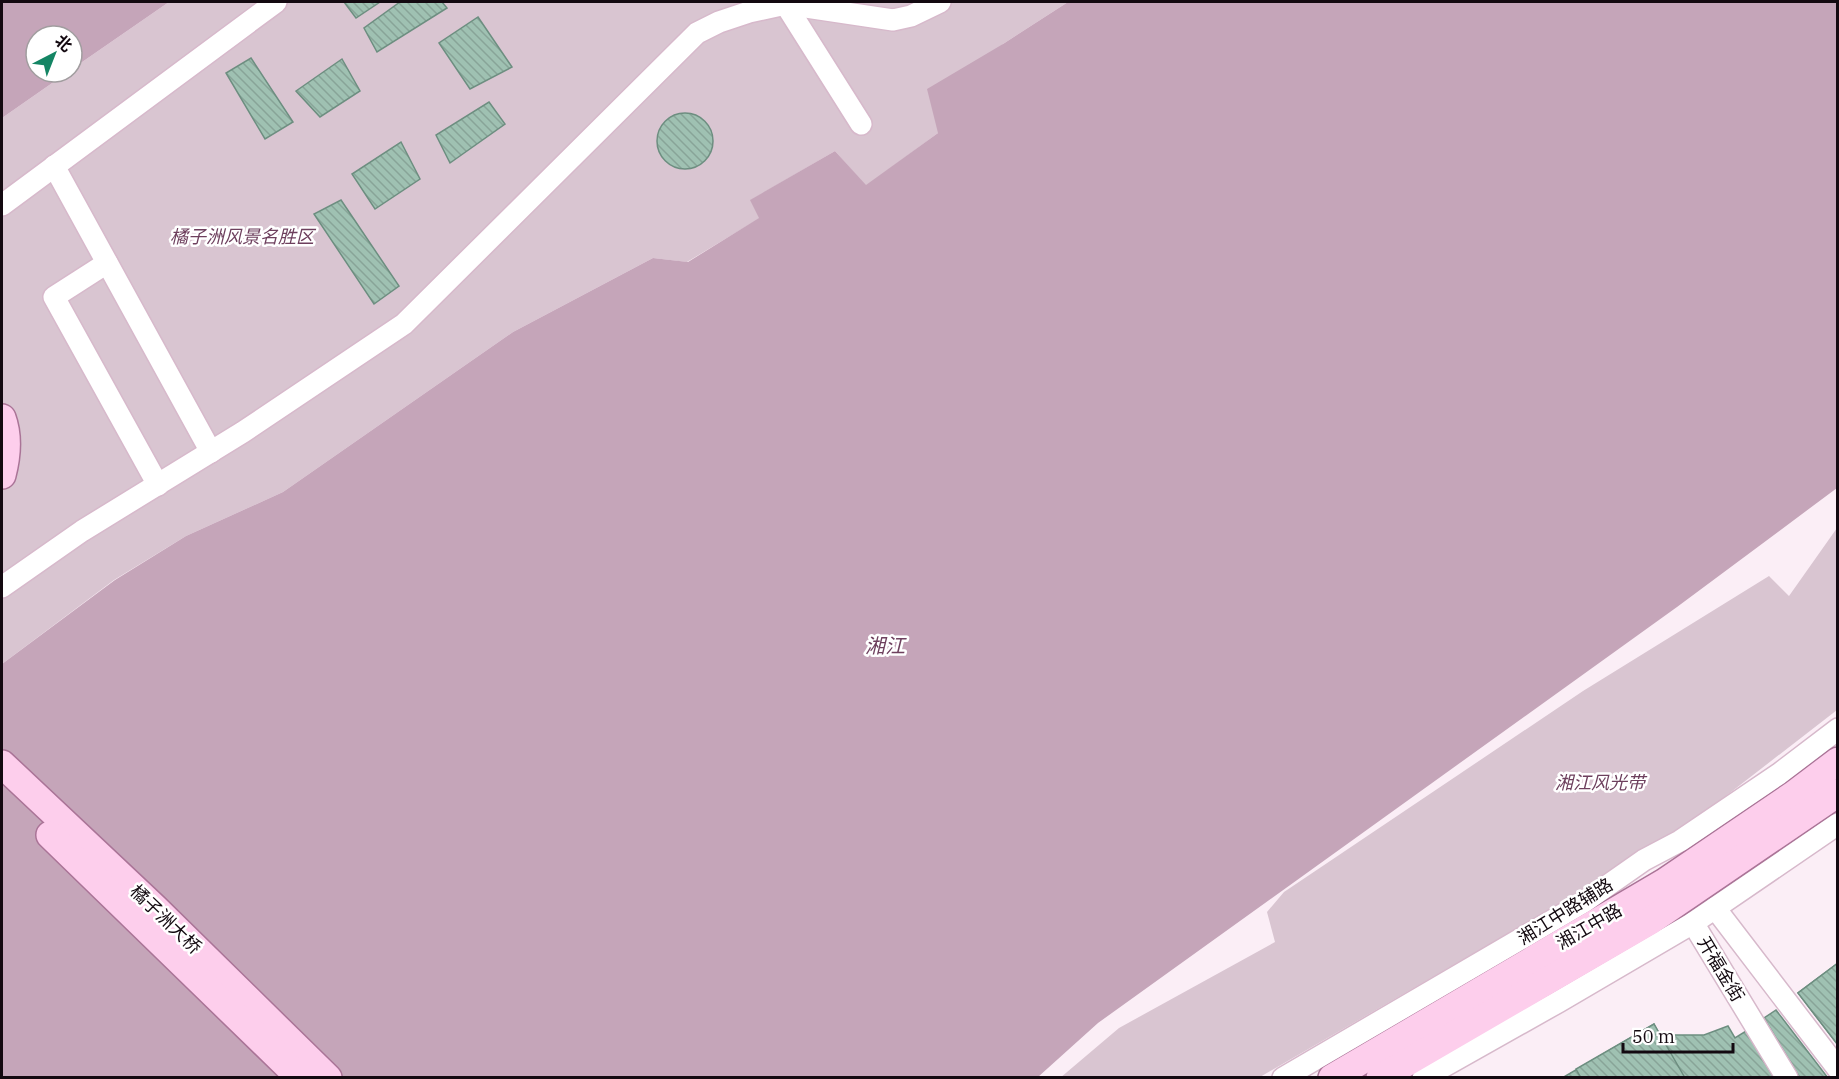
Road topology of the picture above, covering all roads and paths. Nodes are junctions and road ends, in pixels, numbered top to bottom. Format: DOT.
graph roads {
  1 [pos="276,2"];
  2 [pos="940,2"];
  3 [pos="785,3"];
  4 [pos="861,124"];
  5 [pos="54,166"];
  6 [pos="2,205"];
  7 [pos="107,263"];
  8 [pos="2,418"];
  9 [pos="2,436"];
  10 [pos="2,446"];
  11 [pos="211,452"];
  12 [pos="2,475"];
  13 [pos="158,485"];
  14 [pos="2,587"];
  15 [pos="1835,742"];
  16 [pos="2,764"];
  17 [pos="2,789"];
  18 [pos="1838,793"];
  19 [pos="1838,824"];
  20 [pos="1715,908"];
  21 [pos="1693,922"];
  22 [pos="1838,1070"];
  23 [pos="300,1077"];
  24 [pos="328,1077"];
  25 [pos="1283,1077"];
  26 [pos="1332,1077"];
  27 [pos="1380,1077"];
  28 [pos="1423,1077"];
  29 [pos="1787,1077"];
  1 -- 5 [label="street"];
  2 -- 3 [label="street"];
  3 -- 4 [label="street"];
  3 -- 11 [label="street"];
  5 -- 6 [label="street"];
  5 -- 7 [label="street"];
  7 -- 11 [label="street"];
  7 -- 13 [label="street"];
  8 -- 12 [label="main road"];
  9 -- 10 [label="main road"];
  11 -- 13 [label="street"];
  13 -- 14 [label="street"];
  15 -- 25 [label="street, 湘江中路辅路"];
  15 -- 26 [label="main road, 湘江中路"];
  16 -- 24 [label="main road, 橘子洲大桥"];
  17 -- 23 [label="main road, 橘子洲大桥"];
  18 -- 27 [label="main road, 湘江中路"];
  19 -- 20 [label="street"];
  20 -- 21 [label="street"];
  20 -- 22 [label="street"];
  21 -- 28 [label="street"];
  21 -- 29 [label="street, 开福金街"];
}
